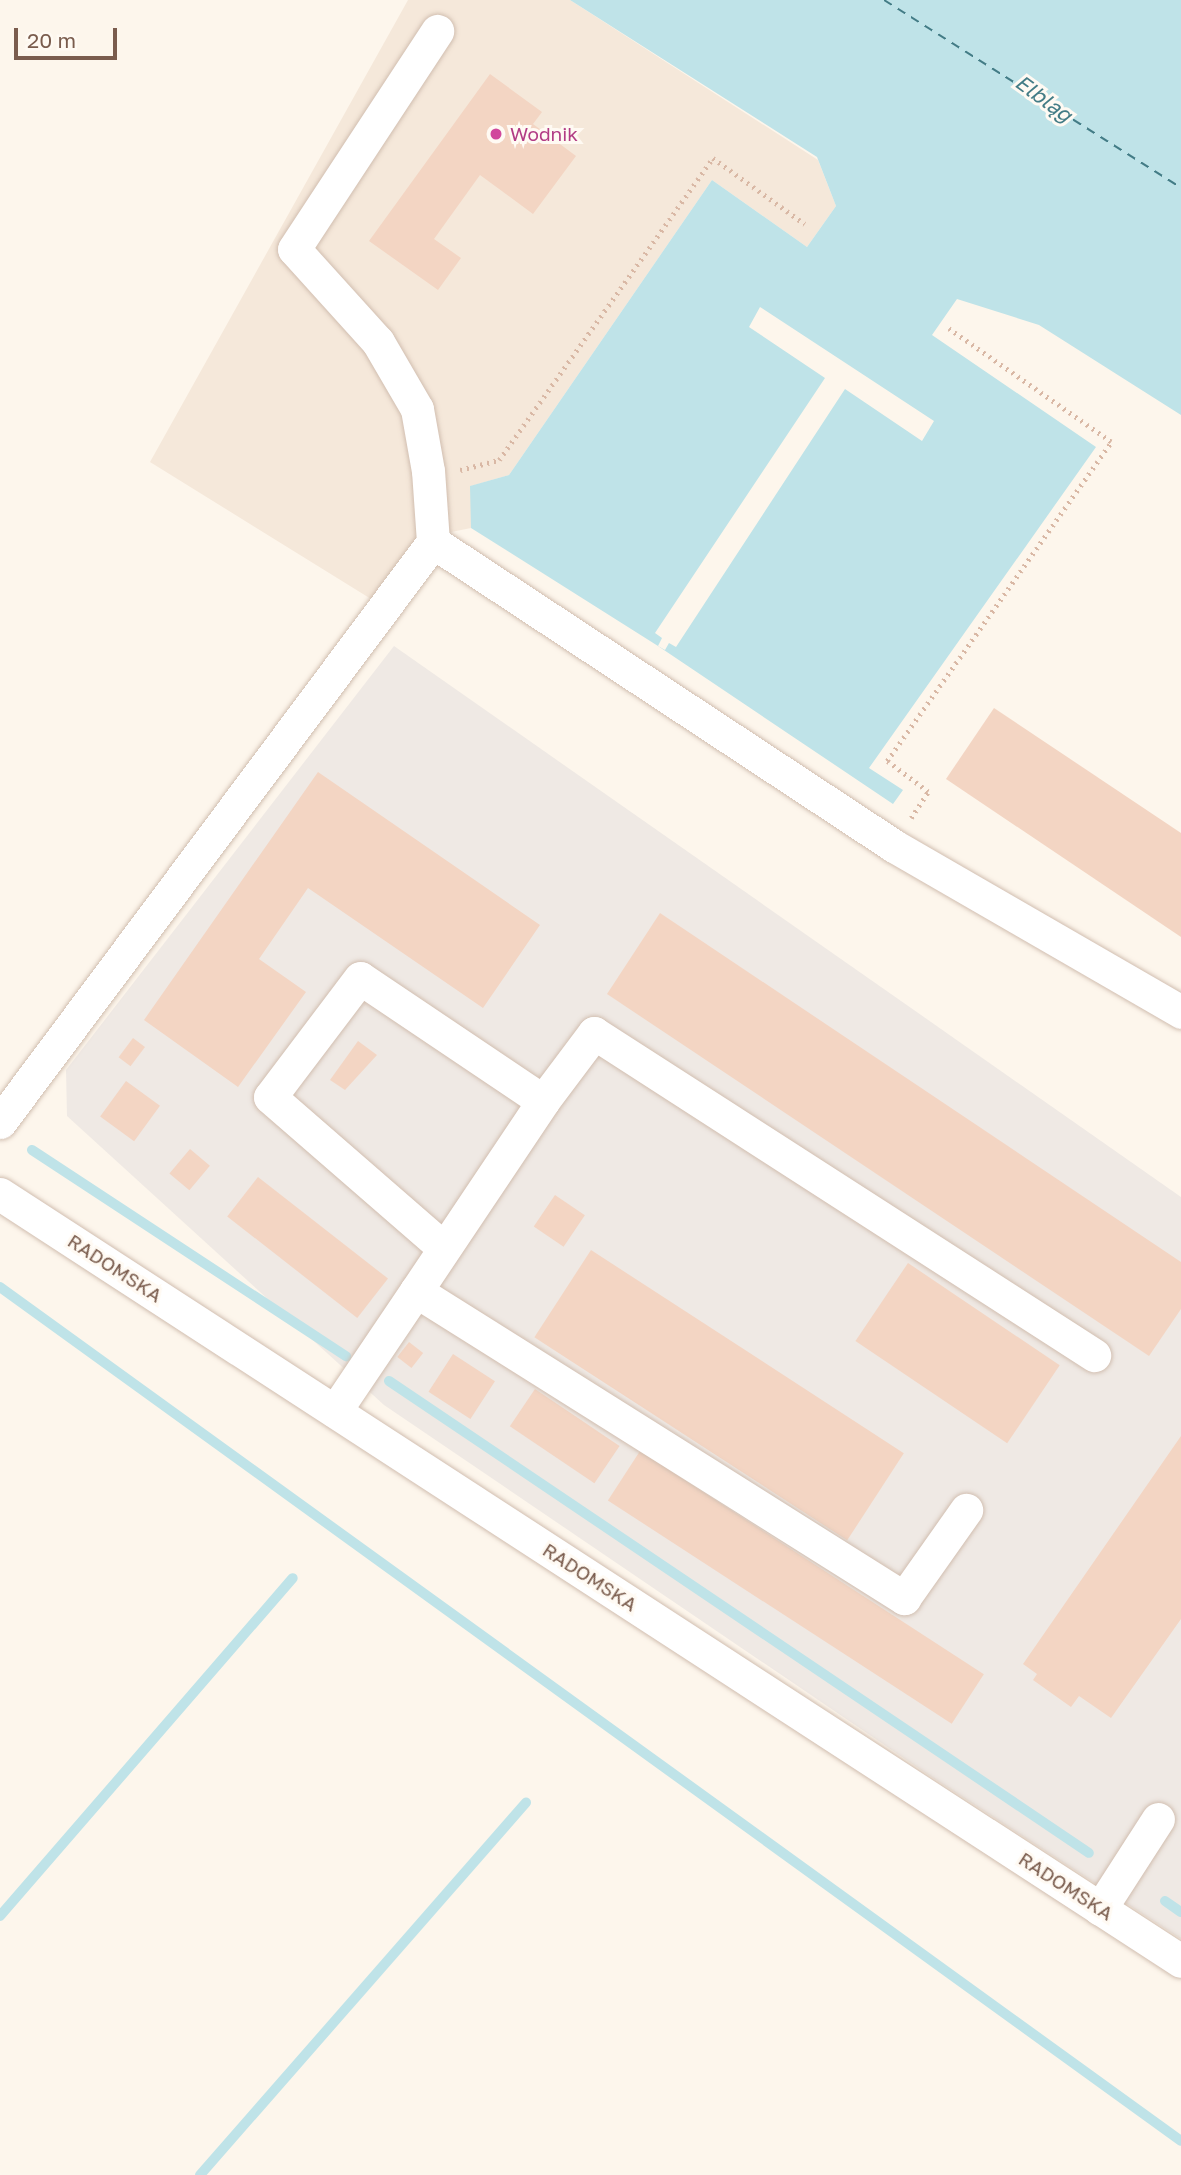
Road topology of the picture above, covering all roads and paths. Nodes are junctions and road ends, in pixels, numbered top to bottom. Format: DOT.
graph roads {
  1 [pos="437,31"];
  2 [pos="805,224"];
  3 [pos="949,329"];
  4 [pos="428,478"];
  5 [pos="433,542"];
  6 [pos="894,846"];
  7 [pos="1181,1012"];
  8 [pos="543,1101"];
  9 [pos="0,1122"];
  10 [pos="0,1194"];
  11 [pos="444,1248"];
  12 [pos="416,1290"];
  13 [pos="1094,1354"];
  14 [pos="335,1411"];
  15 [pos="966,1510"];
  16 [pos="1158,1819"];
  17 [pos="1100,1909"];
  18 [pos="1181,1961"];
  1 -- 4 [label="street"];
  2 -- 4 [label="path"];
  3 -- 6 [label="path"];
  4 -- 5 [label="street"];
  5 -- 6 [label="street"];
  5 -- 9 [label="street"];
  6 -- 7 [label="street"];
  8 -- 11 [label="street"];
  8 -- 11 [label="street"];
  8 -- 13 [label="street"];
  10 -- 14 [label="street, RADOMSKA"];
  11 -- 12 [label="street"];
  12 -- 14 [label="street"];
  12 -- 15 [label="street"];
  14 -- 17 [label="street, RADOMSKA"];
  16 -- 17 [label="street"];
  17 -- 18 [label="street, RADOMSKA"];
}
